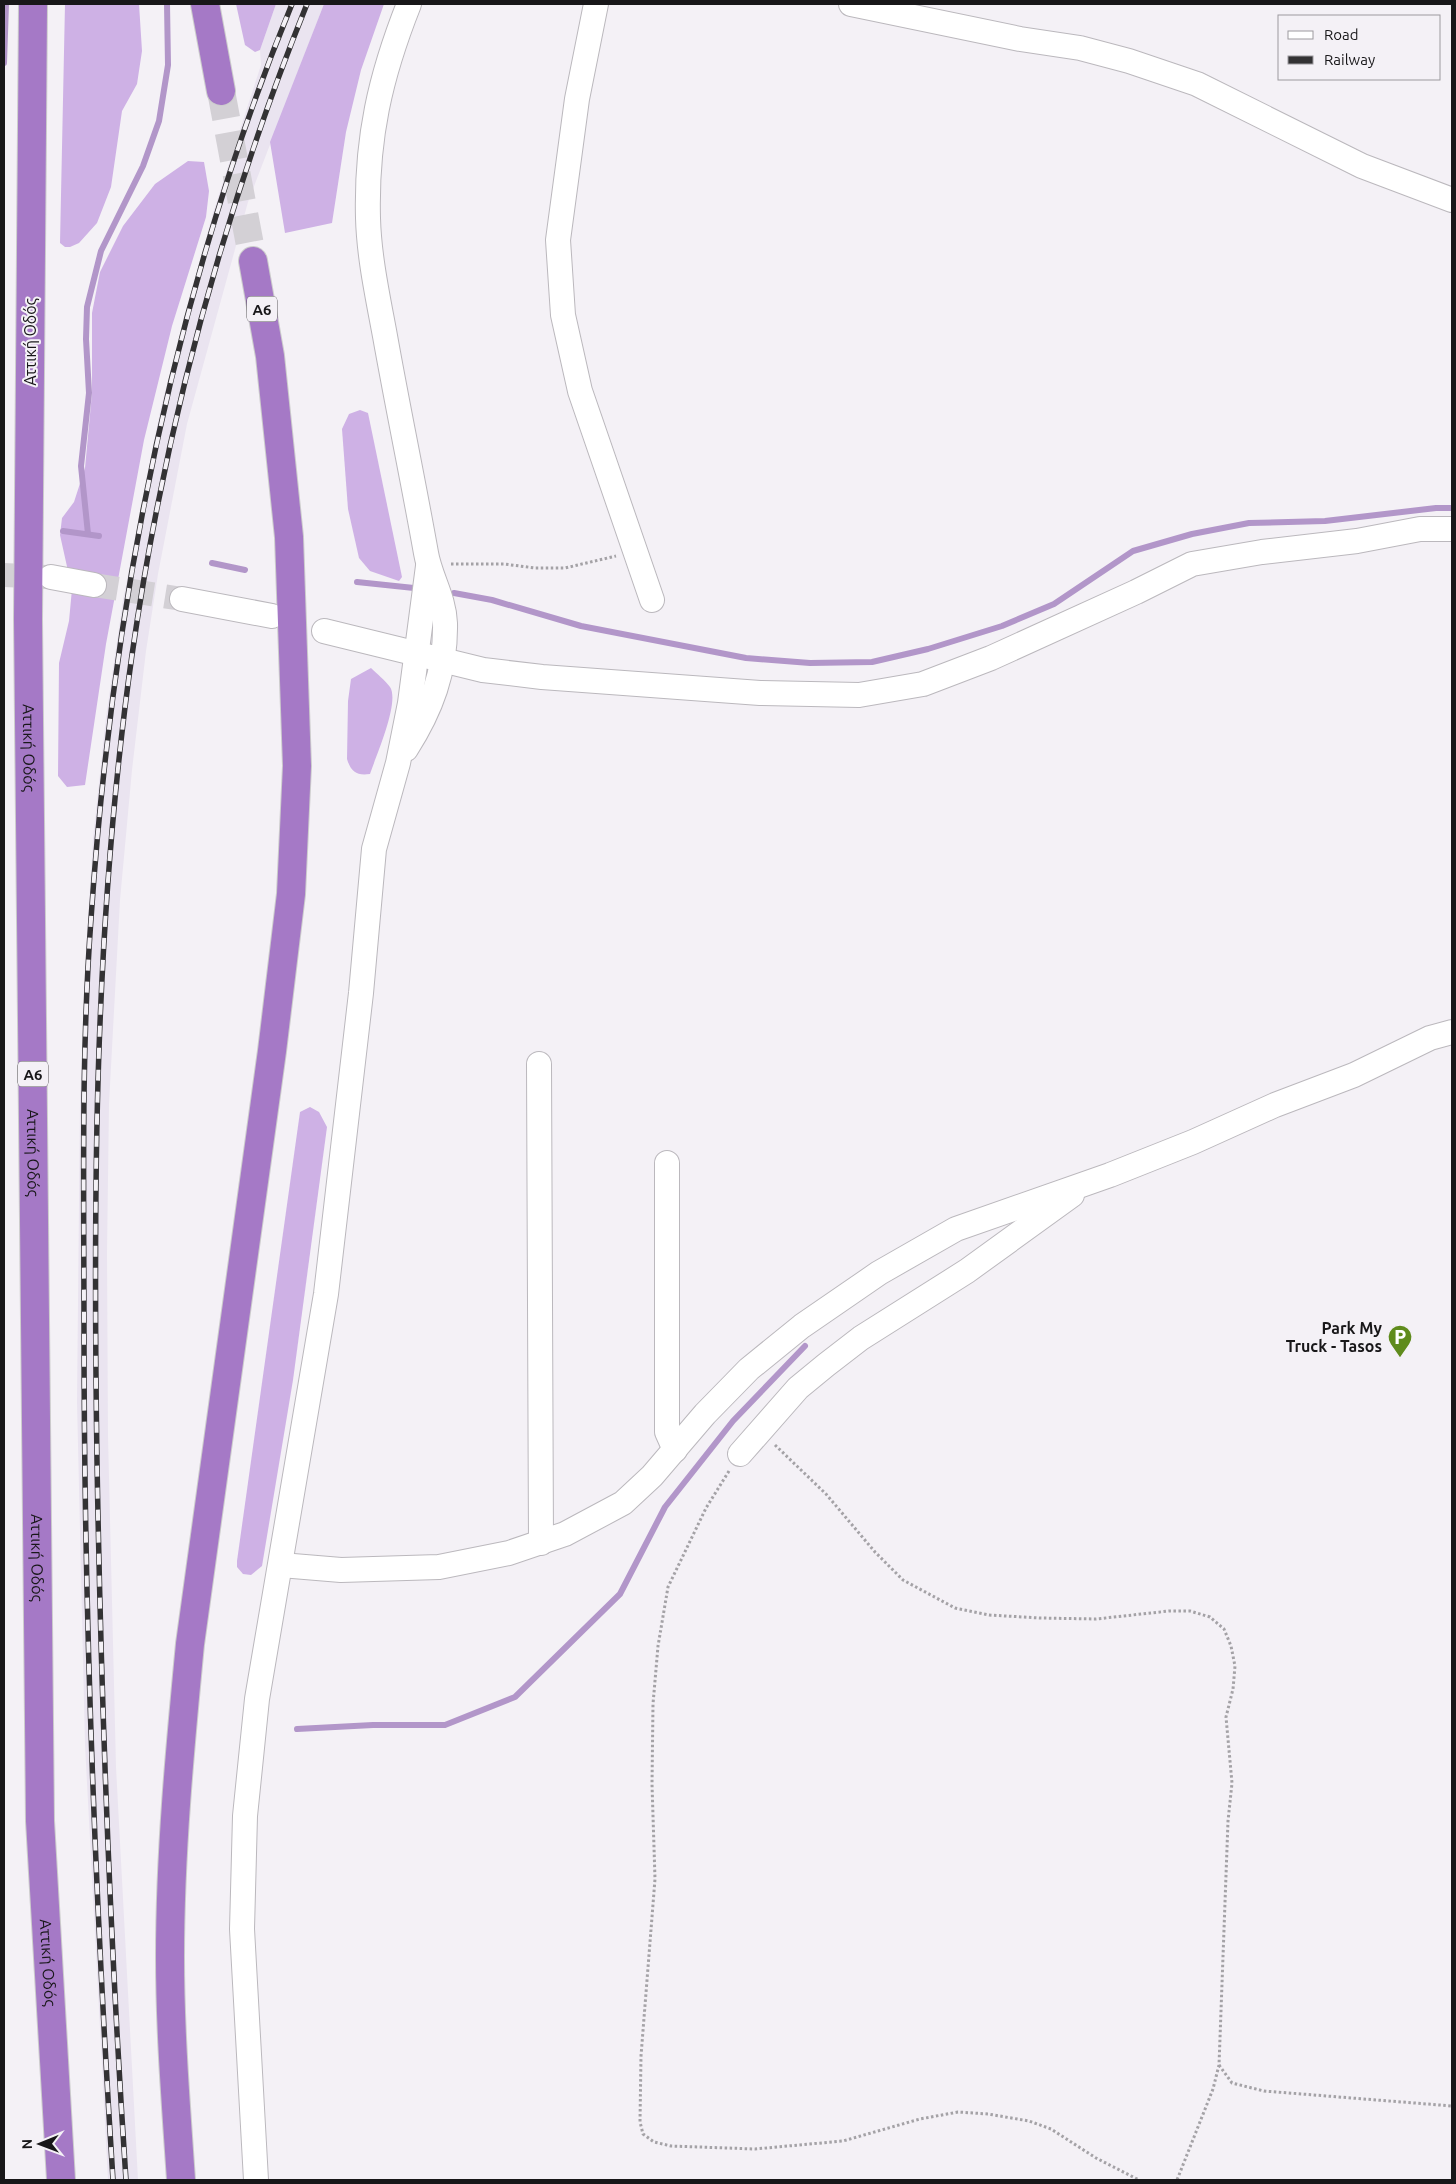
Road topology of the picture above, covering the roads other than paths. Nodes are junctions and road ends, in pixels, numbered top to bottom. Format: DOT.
graph roads {
  1 [pos="33,4"];
  2 [pos="205,4"];
  3 [pos="409,4"];
  4 [pos="596,4"];
  5 [pos="851,4"];
  6 [pos="221,91"];
  7 [pos="1452,200"];
  8 [pos="253,261"];
  9 [pos="1452,529"];
  10 [pos="428,566"];
  11 [pos="51,577"];
  12 [pos="94,585"];
  13 [pos="182,599"];
  14 [pos="652,600"];
  15 [pos="272,616"];
  16 [pos="324,631"];
  17 [pos="417,654"];
  18 [pos="443,662"];
  19 [pos="398,762"];
  20 [pos="1452,1032"];
  21 [pos="539,1064"];
  22 [pos="667,1163"];
  23 [pos="1096,1179"];
  24 [pos="675,1450"];
  25 [pos="740,1454"];
  26 [pos="541,1543"];
  27 [pos="281,1565"];
  28 [pos="61,2180"];
  29 [pos="181,2180"];
  30 [pos="256,2180"];
  1 -- 28 [label="highway, Αττική Οδός / Α6"];
  2 -- 6 [label="highway"];
  3 -- 10 [label="street"];
  4 -- 14 [label="street"];
  5 -- 7 [label="street"];
  8 -- 29 [label="highway, Α6"];
  9 -- 18 [label="street"];
  10 -- 17 [label="street"];
  10 -- 18 [label="street"];
  11 -- 12 [label="street"];
  13 -- 15 [label="street"];
  16 -- 17 [label="street"];
  17 -- 18 [label="street"];
  17 -- 19 [label="street"];
  18 -- 19 [label="street"];
  19 -- 27 [label="street"];
  20 -- 23 [label="street"];
  21 -- 26 [label="street"];
  22 -- 24 [label="street"];
  23 -- 24 [label="street"];
  23 -- 25 [label="street"];
  24 -- 26 [label="street"];
  26 -- 27 [label="street"];
  27 -- 30 [label="street"];
}
